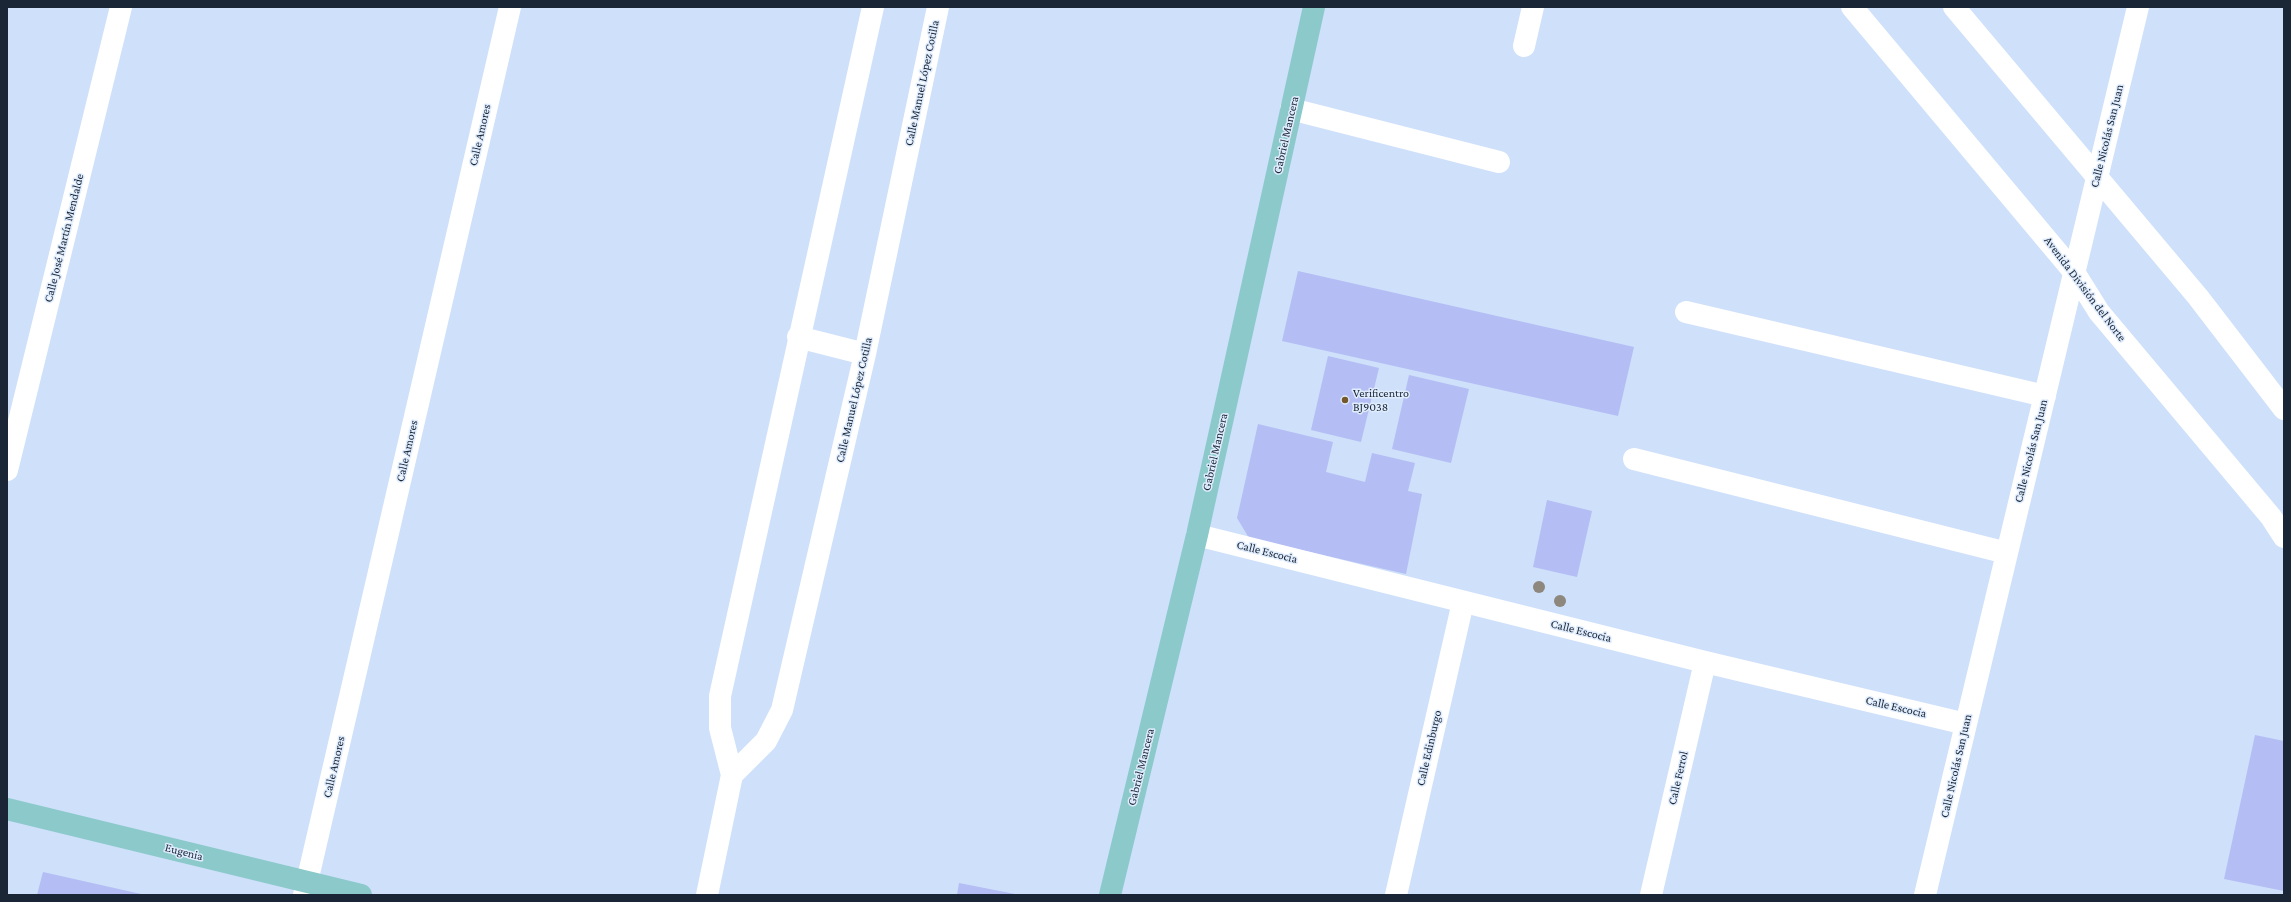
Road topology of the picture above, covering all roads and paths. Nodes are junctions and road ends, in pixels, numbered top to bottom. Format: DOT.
graph roads {
  1 [pos="121,7"];
  2 [pos="510,7"];
  3 [pos="873,7"];
  4 [pos="938,7"];
  5 [pos="1314,7"];
  6 [pos="1534,7"];
  7 [pos="1852,7"];
  8 [pos="1954,7"];
  9 [pos="2138,7"];
  10 [pos="1524,46"];
  11 [pos="1292,109"];
  12 [pos="1499,162"];
  13 [pos="2097,177"];
  14 [pos="2074,272"];
  15 [pos="1686,312"];
  16 [pos="798,337"];
  17 [pos="865,354"];
  18 [pos="2045,396"];
  19 [pos="2284,409"];
  20 [pos="1634,459"];
  21 [pos="7,470"];
  22 [pos="1197,535"];
  23 [pos="2284,537"];
  24 [pos="2007,553"];
  25 [pos="1462,602"];
  26 [pos="1705,662"];
  27 [pos="1966,724"];
  28 [pos="732,775"];
  29 [pos="7,809"];
  30 [pos="306,888"];
  31 [pos="361,895"];
  32 [pos="707,895"];
  33 [pos="1110,895"];
  34 [pos="1396,895"];
  35 [pos="1651,895"];
  36 [pos="1925,895"];
  1 -- 21 [label="street, Calle José Martín Mendalde"];
  2 -- 30 [label="street, Calle Amores"];
  3 -- 16 [label="street"];
  4 -- 17 [label="street, Calle Manuel López Cotilla"];
  5 -- 11 [label="main road, Gabriel Mancera"];
  6 -- 10 [label="street"];
  7 -- 14 [label="street, Avenida División del Norte"];
  8 -- 13 [label="street"];
  9 -- 13 [label="street, Calle Nicolás San Juan"];
  11 -- 12 [label="street"];
  11 -- 22 [label="main road, Gabriel Mancera"];
  13 -- 14 [label="street, Calle Nicolás San Juan"];
  13 -- 19 [label="street"];
  14 -- 18 [label="street, Calle Nicolás San Juan"];
  14 -- 23 [label="street, Avenida División del Norte"];
  15 -- 18 [label="street"];
  16 -- 17 [label="street"];
  16 -- 28 [label="street"];
  17 -- 28 [label="street, Calle Manuel López Cotilla"];
  18 -- 24 [label="street, Calle Nicolás San Juan"];
  20 -- 24 [label="street"];
  22 -- 25 [label="street, Calle Escocia"];
  22 -- 33 [label="main road, Gabriel Mancera"];
  24 -- 27 [label="street, Calle Nicolás San Juan"];
  25 -- 26 [label="street, Calle Escocia"];
  25 -- 34 [label="street, Calle Edinburgo"];
  26 -- 27 [label="street, Calle Escocia"];
  26 -- 35 [label="street, Calle Ferrol"];
  27 -- 36 [label="street, Calle Nicolás San Juan"];
  28 -- 32 [label="street"];
  29 -- 30 [label="main road, Eugenia"];
  30 -- 31 [label="main road, Eugenia"];
}
